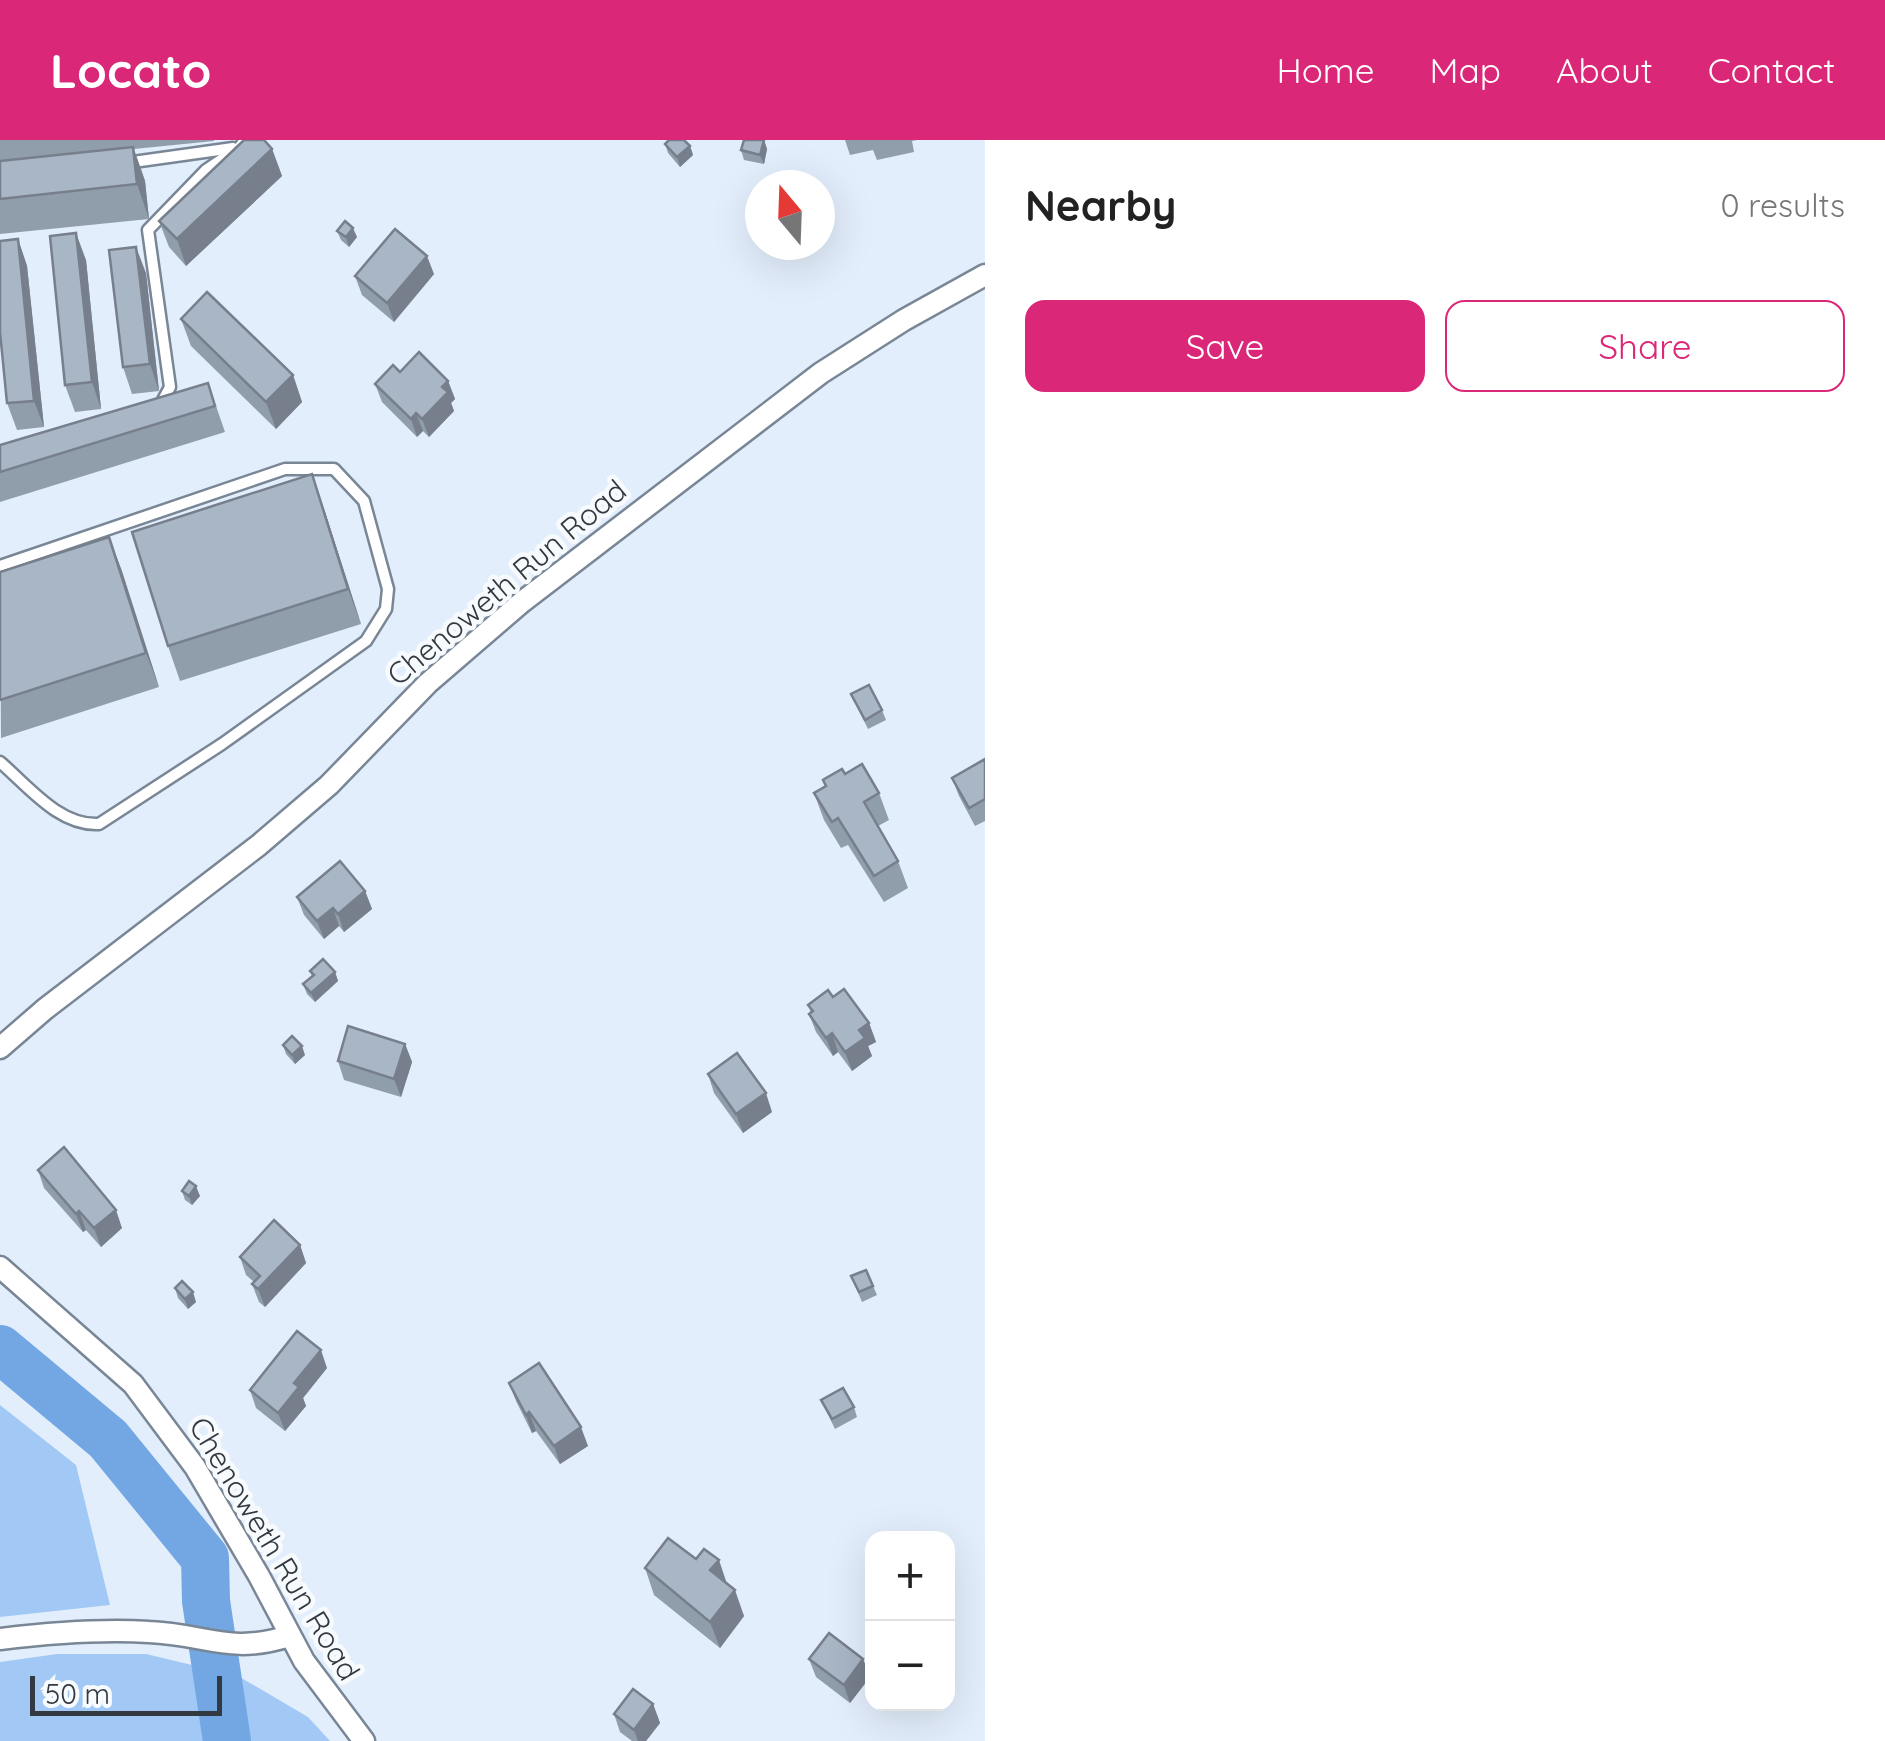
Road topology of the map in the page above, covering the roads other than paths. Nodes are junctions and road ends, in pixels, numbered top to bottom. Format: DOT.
graph roads {
  1 [pos="242,144"];
  2 [pos="117,164"];
  3 [pos="985,276"];
  4 [pos="146,408"];
  5 [pos="0,566"];
  6 [pos="0,762"];
  7 [pos="0,1048"];
  8 [pos="0,1267"];
  9 [pos="289,1636"];
  10 [pos="0,1639"];
  11 [pos="364,1741"];
  1 -- 2 [label="lane"];
  1 -- 4 [label="lane"];
  3 -- 7 [label="street, Chenoweth Run Road"];
  5 -- 6 [label="lane"];
  8 -- 9 [label="street, Chenoweth Run Road"];
  9 -- 10 [label="street"];
  9 -- 11 [label="street, Chenoweth Run Road"];
}
